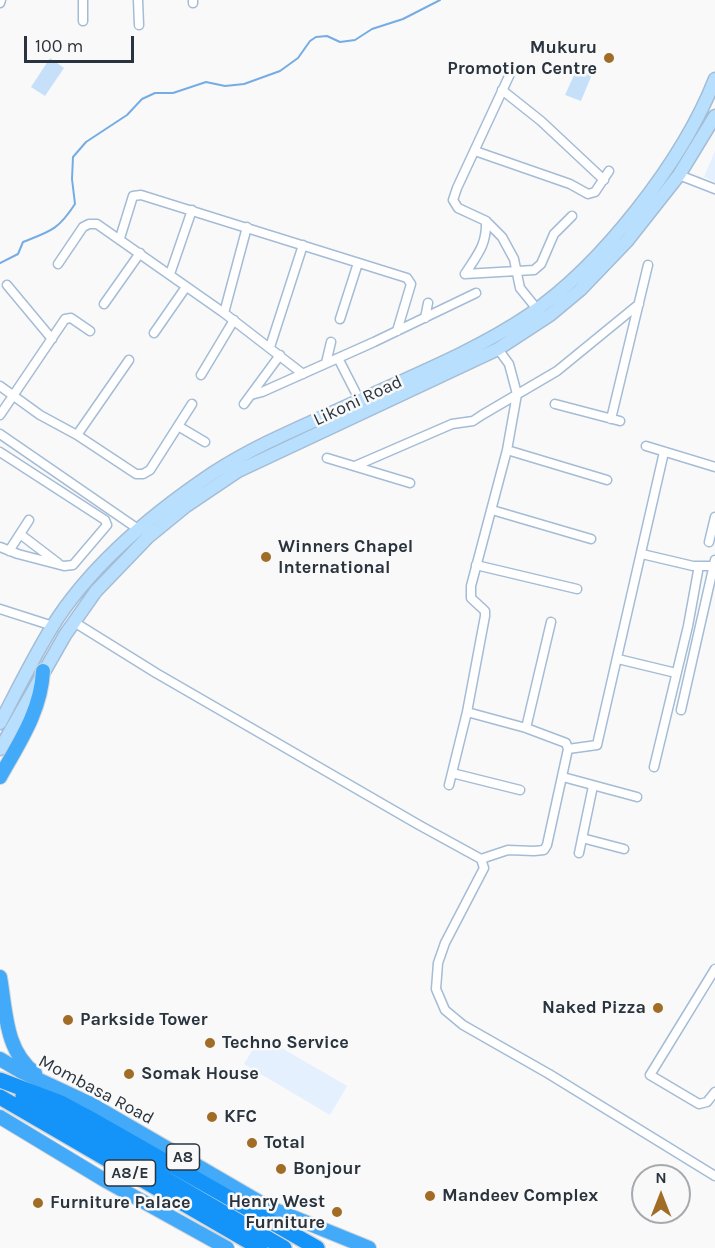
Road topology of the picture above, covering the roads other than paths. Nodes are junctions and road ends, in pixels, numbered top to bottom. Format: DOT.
graph roads {
  1 [pos="83,0"];
  2 [pos="138,0"];
  3 [pos="83,21"];
  4 [pos="139,25"];
  5 [pos="510,74"];
  6 [pos="715,79"];
  7 [pos="502,90"];
  8 [pos="715,116"];
  9 [pos="475,152"];
  10 [pos="609,171"];
  11 [pos="679,175"];
  12 [pos="604,180"];
  13 [pos="715,189"];
  14 [pos="192,210"];
  15 [pos="572,216"];
  16 [pos="486,221"];
  17 [pos="247,227"];
  18 [pos="120,238"];
  19 [pos="303,245"];
  20 [pos="140,254"];
  21 [pos="358,262"];
  22 [pos="58,264"];
  23 [pos="648,265"];
  24 [pos="516,272"];
  25 [pos="170,274"];
  26 [pos="7,285"];
  27 [pos="186,287"];
  28 [pos="476,293"];
  29 [pos="428,303"];
  30 [pos="104,304"];
  31 [pos="639,304"];
  32 [pos="537,309"];
  33 [pos="224,313"];
  34 [pos="425,318"];
  35 [pos="340,319"];
  36 [pos="234,320"];
  37 [pos="90,331"];
  38 [pos="397,331"];
  39 [pos="154,333"];
  40 [pos="52,339"];
  41 [pos="331,342"];
  42 [pos="270,347"];
  43 [pos="498,349"];
  44 [pos="280,355"];
  45 [pos="338,358"];
  46 [pos="129,360"];
  47 [pos="326,363"];
  48 [pos="303,374"];
  49 [pos="201,375"];
  50 [pos="0,386"];
  51 [pos="517,394"];
  52 [pos="251,395"];
  53 [pos="13,397"];
  54 [pos="360,401"];
  55 [pos="192,404"];
  56 [pos="244,404"];
  57 [pos="555,404"];
  58 [pos="0,415"];
  59 [pos="178,426"];
  60 [pos="0,434"];
  61 [pos="77,435"];
  62 [pos="13,442"];
  63 [pos="205,442"];
  64 [pos="646,446"];
  65 [pos="507,450"];
  66 [pos="664,452"];
  67 [pos="1,455"];
  68 [pos="327,458"];
  69 [pos="355,466"];
  70 [pos="715,466"];
  71 [pos="607,480"];
  72 [pos="410,483"];
  73 [pos="492,510"];
  74 [pos="715,517"];
  75 [pos="29,520"];
  76 [pos="143,533"];
  77 [pos="20,534"];
  78 [pos="591,539"];
  79 [pos="709,542"];
  80 [pos="4,549"];
  81 [pos="642,554"];
  82 [pos="714,563"];
  83 [pos="476,565"];
  84 [pos="64,567"];
  85 [pos="696,569"];
  86 [pos="711,575"];
  87 [pos="577,589"];
  88 [pos="0,609"];
  89 [pos="74,622"];
  90 [pos="551,622"];
  91 [pos="53,626"];
  92 [pos="618,659"];
  93 [pos="43,671"];
  94 [pos="676,673"];
  95 [pos="681,710"];
  96 [pos="467,712"];
  97 [pos="0,723"];
  98 [pos="526,728"];
  99 [pos="0,749"];
  100 [pos="568,749"];
  101 [pos="654,767"];
  102 [pos="452,772"];
  103 [pos="0,777"];
  104 [pos="562,777"];
  105 [pos="449,784"];
  106 [pos="593,786"];
  107 [pos="520,790"];
  108 [pos="637,797"];
  109 [pos="582,838"];
  110 [pos="624,849"];
  111 [pos="579,853"];
  112 [pos="481,859"];
  113 [pos="715,969"];
  114 [pos="0,977"];
  115 [pos="0,1059"];
  116 [pos="0,1081"];
  117 [pos="51,1084"];
  118 [pos="715,1092"];
  119 [pos="0,1097"];
  120 [pos="0,1118"];
  121 [pos="0,1125"];
  122 [pos="23,1132"];
  123 [pos="715,1176"];
  124 [pos="267,1207"];
  125 [pos="294,1236"];
  126 [pos="227,1248"];
  127 [pos="260,1248"];
  128 [pos="284,1248"];
  129 [pos="316,1248"];
  130 [pos="369,1248"];
  1 -- 3 [label="street"];
  2 -- 4 [label="street"];
  5 -- 7 [label="street"];
  6 -- 32 [label="main road, Likoni Road"];
  7 -- 9 [label="street"];
  7 -- 12 [label="street"];
  8 -- 11 [label="main road, Likoni Road"];
  9 -- 12 [label="street"];
  9 -- 16 [label="street"];
  10 -- 12 [label="street"];
  11 -- 13 [label="street"];
  11 -- 43 [label="main road, Likoni Road"];
  14 -- 17 [label="street"];
  14 -- 18 [label="street"];
  14 -- 25 [label="street"];
  15 -- 24 [label="street"];
  16 -- 24 [label="street"];
  16 -- 24 [label="street"];
  17 -- 19 [label="street"];
  17 -- 33 [label="street"];
  18 -- 20 [label="street"];
  18 -- 22 [label="street"];
  19 -- 21 [label="street"];
  19 -- 42 [label="street"];
  20 -- 25 [label="street"];
  20 -- 30 [label="street"];
  21 -- 35 [label="street"];
  21 -- 38 [label="street"];
  23 -- 31 [label="street"];
  24 -- 32 [label="street"];
  25 -- 27 [label="street"];
  26 -- 40 [label="street"];
  27 -- 33 [label="street"];
  27 -- 39 [label="street"];
  28 -- 34 [label="street"];
  29 -- 34 [label="street"];
  31 -- 51 [label="street"];
  31 -- 57 [label="street"];
  32 -- 54 [label="main road, Likoni Road"];
  33 -- 36 [label="street"];
  34 -- 38 [label="street"];
  36 -- 42 [label="street"];
  36 -- 49 [label="street"];
  37 -- 40 [label="street"];
  38 -- 45 [label="street"];
  40 -- 53 [label="street"];
  41 -- 47 [label="street"];
  42 -- 44 [label="street"];
  43 -- 51 [label="street"];
  43 -- 76 [label="main road, Likoni Road"];
  44 -- 48 [label="street"];
  44 -- 52 [label="street"];
  45 -- 47 [label="street"];
  45 -- 54 [label="street"];
  46 -- 61 [label="street"];
  47 -- 48 [label="street"];
  48 -- 52 [label="street"];
  50 -- 53 [label="street"];
  51 -- 65 [label="street"];
  51 -- 69 [label="street"];
  52 -- 56 [label="street"];
  53 -- 58 [label="street"];
  53 -- 61 [label="street"];
  54 -- 76 [label="main road, Likoni Road"];
  55 -- 59 [label="street"];
  59 -- 61 [label="street"];
  59 -- 63 [label="street"];
  60 -- 62 [label="street"];
  62 -- 67 [label="street"];
  62 -- 76 [label="street"];
  64 -- 66 [label="street"];
  65 -- 71 [label="street"];
  65 -- 73 [label="street"];
  66 -- 70 [label="street"];
  66 -- 81 [label="street"];
  67 -- 84 [label="street"];
  68 -- 69 [label="street"];
  69 -- 72 [label="street"];
  73 -- 78 [label="street"];
  73 -- 83 [label="street"];
  74 -- 79 [label="street"];
  75 -- 77 [label="street"];
  76 -- 89 [label="main road, Likoni Road"];
  76 -- 91 [label="main road, Likoni Road"];
  77 -- 80 [label="street"];
  77 -- 84 [label="street"];
  80 -- 84 [label="street"];
  81 -- 85 [label="street"];
  81 -- 92 [label="street"];
  82 -- 85 [label="street"];
  82 -- 86 [label="street"];
  83 -- 87 [label="street"];
  83 -- 96 [label="street"];
  85 -- 86 [label="street"];
  85 -- 94 [label="street"];
  86 -- 95 [label="street"];
  88 -- 91 [label="street"];
  89 -- 93 [label="main road, Likoni Road"];
  89 -- 112 [label="street"];
  90 -- 98 [label="street"];
  91 -- 97 [label="main road, Likoni Road"];
  92 -- 94 [label="street"];
  92 -- 100 [label="street"];
  93 -- 99 [label="main road, Likoni Road"];
  93 -- 103 [label="highway"];
  94 -- 101 [label="street"];
  96 -- 98 [label="street"];
  96 -- 102 [label="street"];
  98 -- 100 [label="street"];
  100 -- 104 [label="street"];
  102 -- 105 [label="street"];
  102 -- 107 [label="street"];
  104 -- 106 [label="street"];
  104 -- 112 [label="street"];
  106 -- 108 [label="street"];
  106 -- 109 [label="street"];
  109 -- 110 [label="street"];
  109 -- 111 [label="street"];
  112 -- 123 [label="street"];
  113 -- 118 [label="street"];
  114 -- 117 [label="highway"];
  115 -- 117 [label="highway, Mombasa Road / A8"];
  116 -- 125 [label="highway"];
  116 -- 128 [label="highway, A8/E"];
  117 -- 124 [label="highway, Mombasa Road / A8"];
  119 -- 127 [label="highway, A8/E"];
  120 -- 122 [label="highway"];
  121 -- 122 [label="highway"];
  122 -- 126 [label="highway"];
  124 -- 125 [label="highway"];
  124 -- 130 [label="highway, Mombasa Road / A8"];
  125 -- 129 [label="highway"];
}
